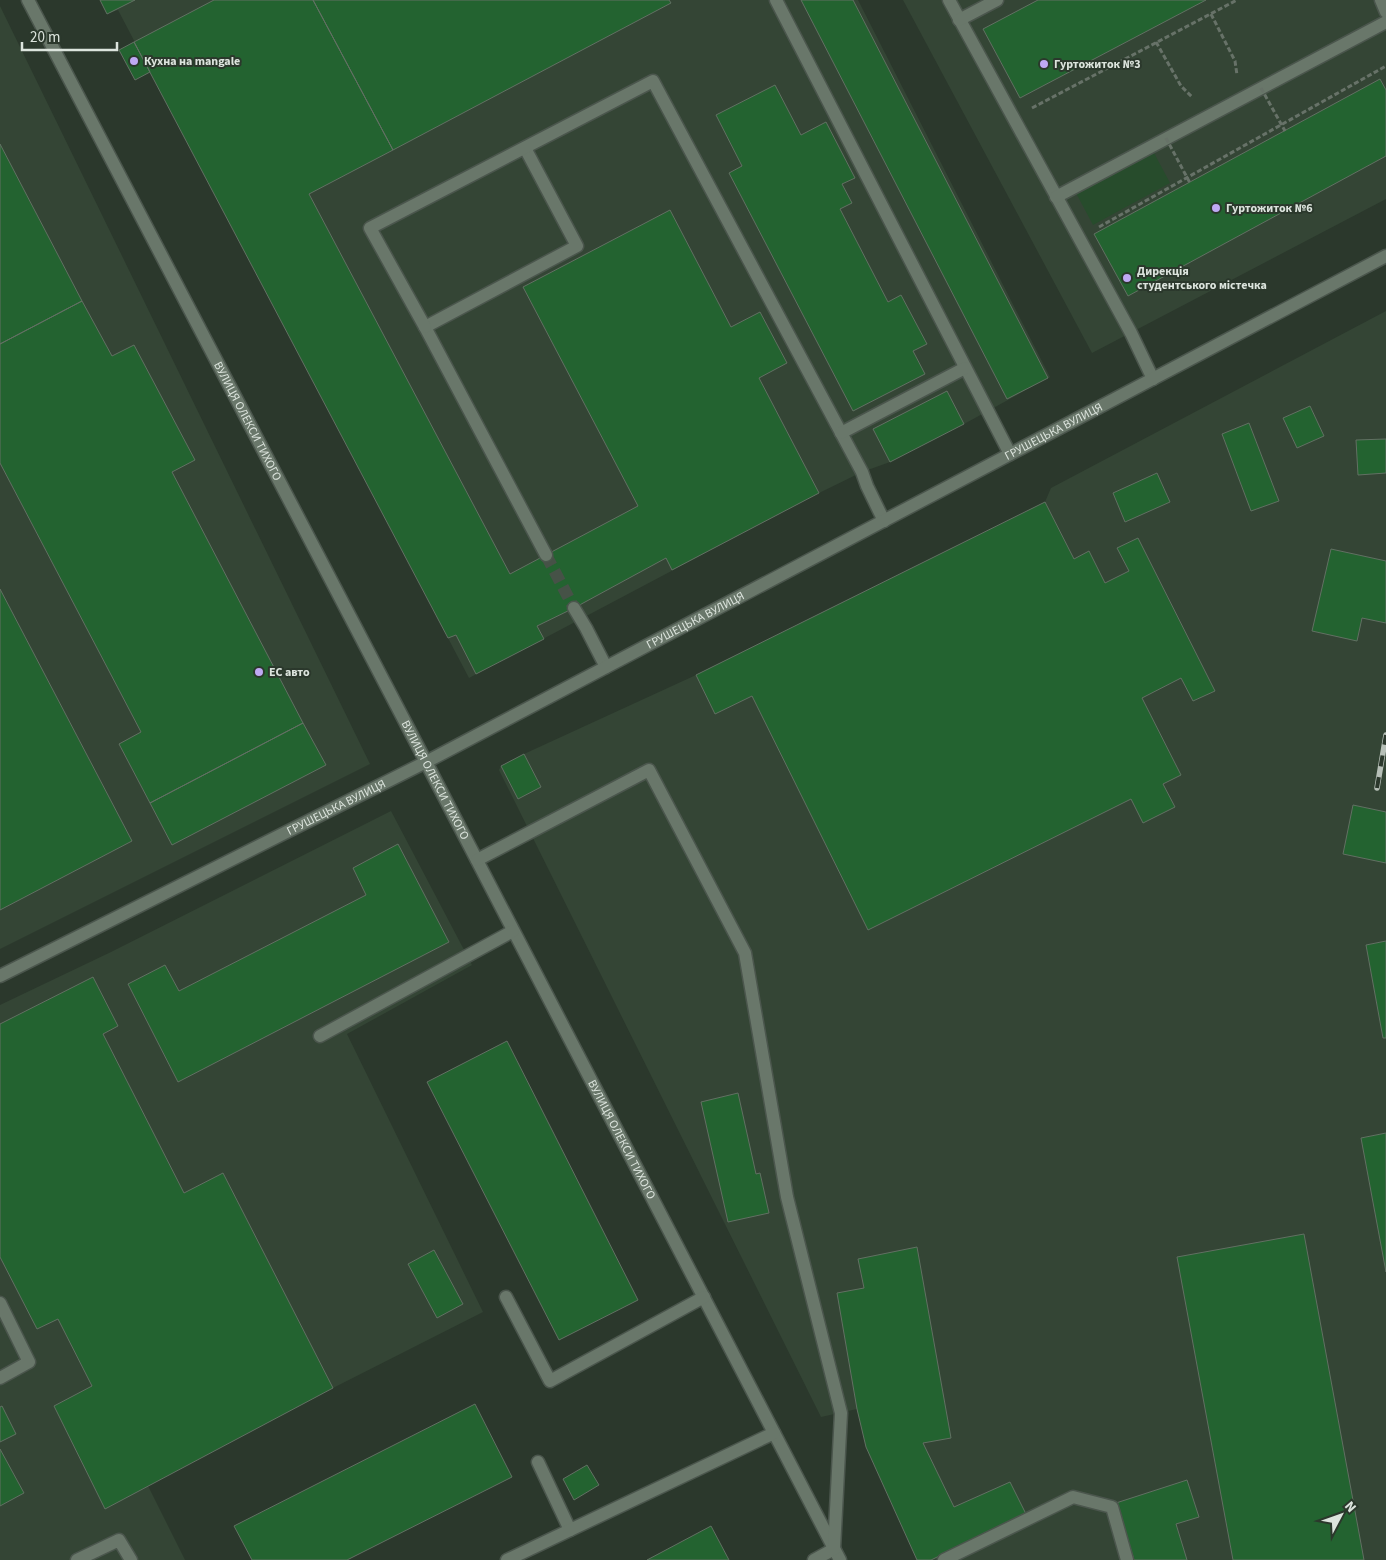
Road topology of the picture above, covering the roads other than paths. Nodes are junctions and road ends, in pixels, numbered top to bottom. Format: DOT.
graph roads {
  1 [pos="28,0"];
  2 [pos="776,0"];
  3 [pos="949,0"];
  4 [pos="997,0"];
  5 [pos="1381,0"];
  6 [pos="1386,12"];
  7 [pos="959,20"];
  8 [pos="1386,22"];
  9 [pos="525,148"];
  10 [pos="1056,197"];
  11 [pos="1386,256"];
  12 [pos="424,327"];
  13 [pos="964,368"];
  14 [pos="1153,379"];
  15 [pos="841,433"];
  16 [pos="1010,454"];
  17 [pos="884,520"];
  18 [pos="546,555"];
  19 [pos="574,608"];
  20 [pos="606,667"];
  21 [pos="426,762"];
  22 [pos="477,860"];
  23 [pos="513,931"];
  24 [pos="0,976"];
  25 [pos="320,1036"];
  26 [pos="506,1297"];
  27 [pos="704,1297"];
  28 [pos="0,1304"];
  29 [pos="0,1378"];
  30 [pos="774,1433"];
  31 [pos="538,1462"];
  32 [pos="570,1530"];
  33 [pos="837,1554"];
  34 [pos="77,1560"];
  35 [pos="131,1560"];
  36 [pos="507,1560"];
  37 [pos="814,1560"];
  38 [pos="944,1560"];
  39 [pos="1127,1560"];
  1 -- 21 [label="street, ВУЛИЦЯ ОЛЕКСИ ТИХОГО"];
  2 -- 13 [label="street"];
  3 -- 7 [label="street"];
  4 -- 7 [label="street"];
  5 -- 6 [label="street"];
  7 -- 10 [label="street"];
  8 -- 10 [label="street"];
  9 -- 12 [label="street"];
  9 -- 12 [label="street"];
  9 -- 15 [label="street"];
  10 -- 14 [label="street"];
  11 -- 14 [label="street, ГРУШЕЦЬКА ВУЛИЦЯ"];
  12 -- 18 [label="street"];
  13 -- 15 [label="street"];
  13 -- 16 [label="street"];
  14 -- 16 [label="street, ГРУШЕЦЬКА ВУЛИЦЯ"];
  15 -- 17 [label="street"];
  16 -- 17 [label="street, ГРУШЕЦЬКА ВУЛИЦЯ"];
  17 -- 20 [label="street, ГРУШЕЦЬКА ВУЛИЦЯ"];
  19 -- 20 [label="street"];
  20 -- 21 [label="street, ГРУШЕЦЬКА ВУЛИЦЯ"];
  21 -- 22 [label="street, ВУЛИЦЯ ОЛЕКСИ ТИХОГО"];
  21 -- 24 [label="street, ГРУШЕЦЬКА ВУЛИЦЯ"];
  22 -- 23 [label="street, ВУЛИЦЯ ОЛЕКСИ ТИХОГО"];
  22 -- 33 [label="street"];
  23 -- 25 [label="street"];
  23 -- 27 [label="street, ВУЛИЦЯ ОЛЕКСИ ТИХОГО"];
  26 -- 27 [label="street"];
  27 -- 30 [label="street, ВУЛИЦЯ ОЛЕКСИ ТИХОГО"];
  28 -- 29 [label="street"];
  30 -- 32 [label="street"];
  30 -- 33 [label="street, ВУЛИЦЯ ОЛЕКСИ ТИХОГО"];
  31 -- 32 [label="street"];
  32 -- 36 [label="street"];
  33 -- 37 [label="street"];
  34 -- 35 [label="street"];
  38 -- 39 [label="street"];
}
